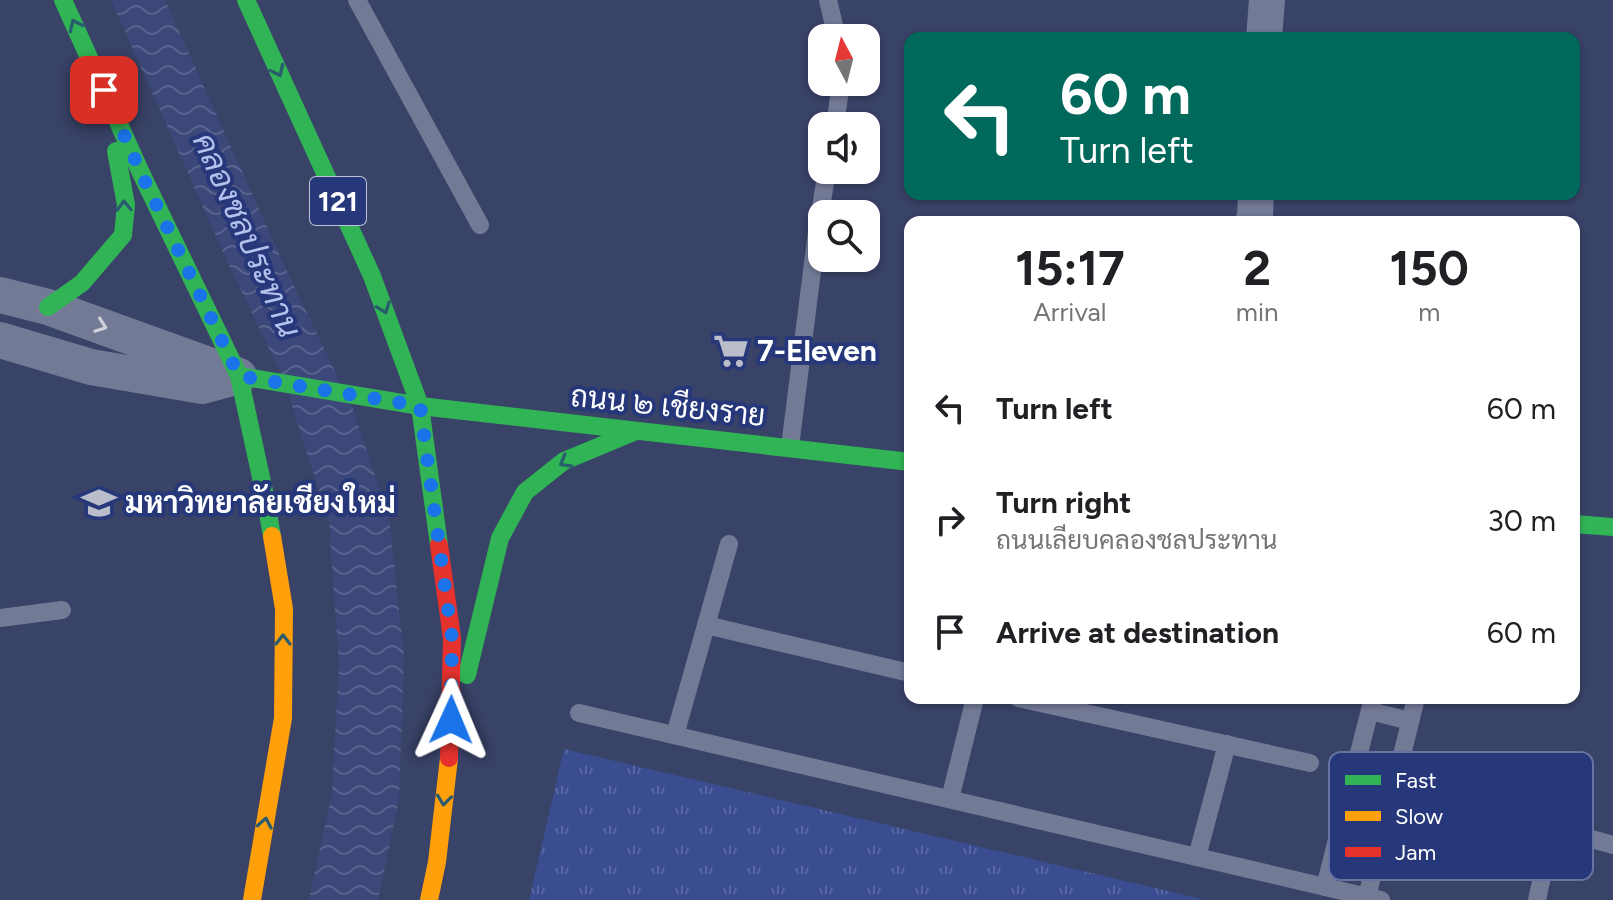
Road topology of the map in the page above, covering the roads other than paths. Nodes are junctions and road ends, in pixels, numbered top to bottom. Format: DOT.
graph roads {
  1 [pos="63,0"];
  2 [pos="246,0"];
  3 [pos="357,0"];
  4 [pos="828,0"];
  5 [pos="1267,0"];
  6 [pos="834,24"];
  7 [pos="1264,32"];
  8 [pos="104,90"];
  9 [pos="825,184"];
  10 [pos="480,225"];
  11 [pos="0,295"];
  12 [pos="48,307"];
  13 [pos="0,340"];
  14 [pos="247,378"];
  15 [pos="420,406"];
  16 [pos="636,431"];
  17 [pos="790,447"];
  18 [pos="904,461"];
  19 [pos="1580,524"];
  20 [pos="1613,527"];
  21 [pos="729,544"];
  22 [pos="62,610"];
  23 [pos="0,618"];
  24 [pos="706,625"];
  25 [pos="904,672"];
  26 [pos="974,704"];
  27 [pos="1045,704"];
  28 [pos="1414,704"];
  29 [pos="1372,705"];
  30 [pos="579,713"];
  31 [pos="1410,721"];
  32 [pos="675,735"];
  33 [pos="1227,744"];
  34 [pos="450,748"];
  35 [pos="1360,752"];
  36 [pos="1404,752"];
  37 [pos="1310,763"];
  38 [pos="950,799"];
  39 [pos="1593,841"];
  40 [pos="1613,845"];
  41 [pos="1197,857"];
  42 [pos="1329,872"];
  43 [pos="1543,880"];
  44 [pos="1325,887"];
  45 [pos="1374,898"];
  46 [pos="252,900"];
  47 [pos="429,900"];
  48 [pos="1537,900"];
  8 -- 1 [label="main road, one-way"];
  2 -- 15 [label="main road, 121, one-way"];
  3 -- 10 [label="lane"];
  4 -- 6 [label="lane"];
  5 -- 7 [label="street"];
  12 -- 8 [label="main road, one-way"];
  8 -- 14 [label="main road"];
  9 -- 17 [label="lane"];
  11 -- 12 [label="street"];
  12 -- 14 [label="street, one-way"];
  13 -- 14 [label="street"];
  14 -- 15 [label="main road, ถนน ๒ เชียงราย"];
  46 -- 14 [label="main road, one-way"];
  15 -- 16 [label="main road, ถนน ๒ เชียงราย"];
  15 -- 34 [label="main road, 121"];
  16 -- 17 [label="main road, ถนน ๒ เชียงราย"];
  16 -- 34 [label="main road, one-way"];
  17 -- 18 [label="main road, ถนน ๒ เชียงราย"];
  19 -- 20 [label="main road"];
  21 -- 24 [label="lane"];
  22 -- 23 [label="lane"];
  24 -- 25 [label="lane"];
  24 -- 32 [label="lane"];
  26 -- 38 [label="lane"];
  27 -- 33 [label="lane"];
  28 -- 31 [label="lane"];
  29 -- 31 [label="lane"];
  29 -- 35 [label="lane"];
  30 -- 32 [label="lane"];
  31 -- 36 [label="lane"];
  32 -- 38 [label="lane"];
  33 -- 37 [label="lane"];
  33 -- 41 [label="lane"];
  34 -- 47 [label="main road, 121, one-way"];
  38 -- 41 [label="lane"];
  39 -- 40 [label="lane"];
  41 -- 44 [label="lane"];
  42 -- 44 [label="lane"];
  43 -- 48 [label="lane"];
  44 -- 45 [label="lane"];
}
